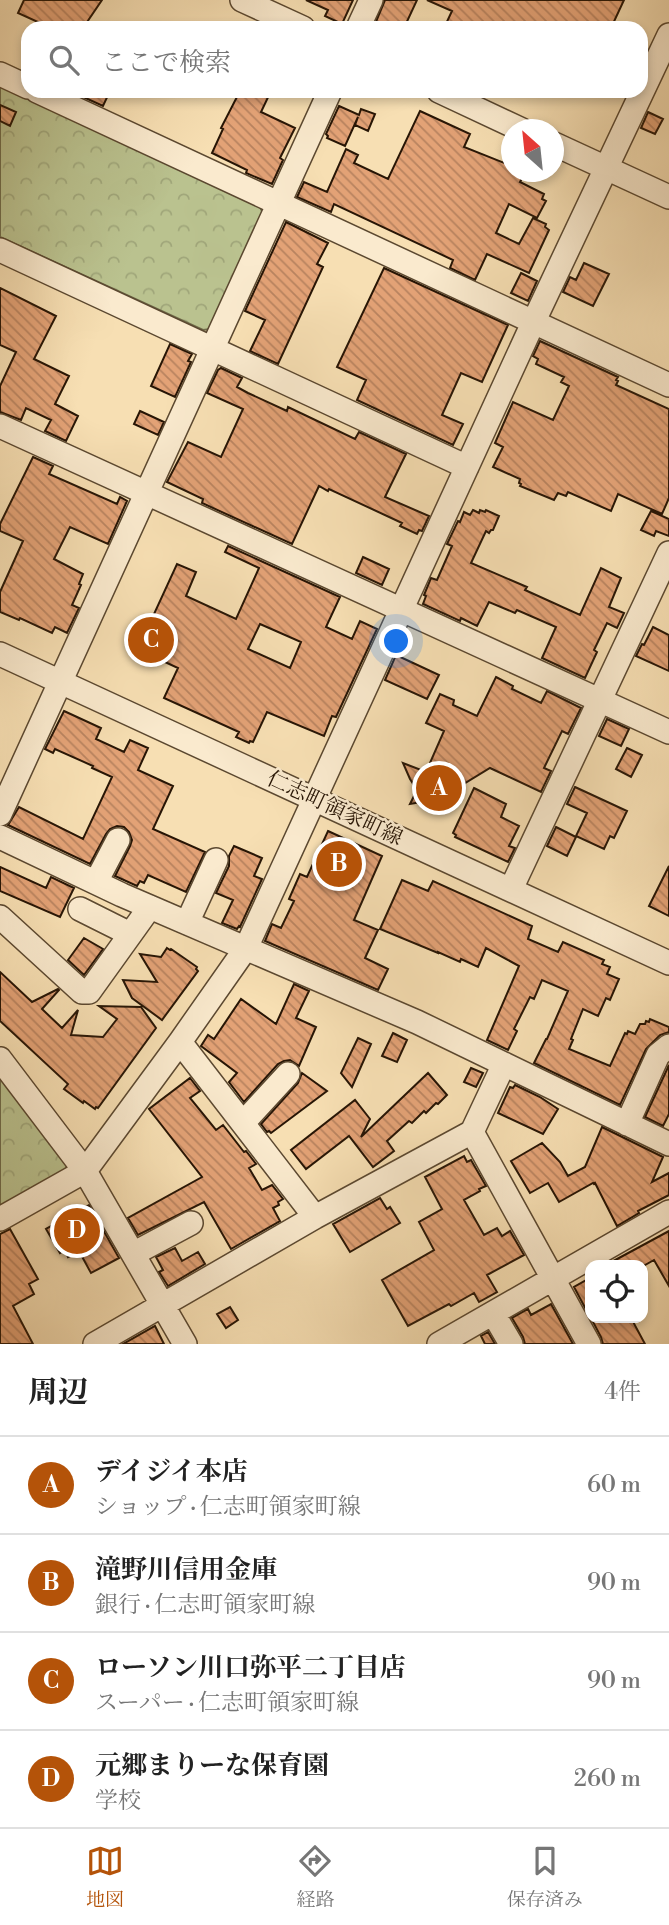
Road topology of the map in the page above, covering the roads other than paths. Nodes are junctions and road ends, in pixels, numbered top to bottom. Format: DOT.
graph roads {
  1 [pos="242,0"];
  2 [pos="371,0"];
  3 [pos="288,21"];
  4 [pos="361,21"];
  5 [pos="669,35"];
  6 [pos="0,74"];
  7 [pos="648,79"];
  8 [pos="21,84"];
  9 [pos="52,98"];
  10 [pos="327,98"];
  11 [pos="454,98"];
  12 [pos="639,98"];
  13 [pos="501,120"];
  14 [pos="564,149"];
  15 [pos="606,168"];
  16 [pos="669,197"];
  17 [pos="279,203"];
  18 [pos="0,250"];
  19 [pos="533,323"];
  20 [pos="213,349"];
  21 [pos="669,385"];
  22 [pos="0,426"];
  23 [pos="467,467"];
  24 [pos="146,493"];
  25 [pos="669,553"];
  26 [pos="402,610"];
  27 [pos="0,654"];
  28 [pos="62,682"];
  29 [pos="601,702"];
  30 [pos="669,732"];
  31 [pos="315,799"];
  32 [pos="0,814"];
  33 [pos="0,837"];
  34 [pos="117,840"];
  35 [pos="216,860"];
  36 [pos="96,882"];
  37 [pos="511,889"];
  38 [pos="150,907"];
  39 [pos="80,909"];
  40 [pos="0,917"];
  41 [pos="187,923"];
  42 [pos="130,934"];
  43 [pos="246,948"];
  44 [pos="669,963"];
  45 [pos="180,1042"];
  46 [pos="669,1046"];
  47 [pos="0,1059"];
  48 [pos="504,1064"];
  49 [pos="288,1074"];
  50 [pos="243,1123"];
  51 [pos="627,1124"];
  52 [pos="472,1132"];
  53 [pos="669,1144"];
  54 [pos="85,1171"];
  55 [pos="669,1212"];
  56 [pos="315,1217"];
  57 [pos="0,1219"];
  58 [pos="191,1223"];
  59 [pos="133,1254"];
  60 [pos="553,1279"];
  61 [pos="163,1306"];
  62 [pos="493,1313"];
  63 [pos="95,1344"];
  64 [pos="185,1344"];
  65 [pos="439,1344"];
  66 [pos="511,1344"];
  67 [pos="589,1344"];
  1 -- 3 [label="street"];
  2 -- 4 [label="street"];
  5 -- 7 [label="street"];
  6 -- 8 [label="street"];
  9 -- 17 [label="street"];
  10 -- 17 [label="street"];
  11 -- 13 [label="street"];
  12 -- 15 [label="street"];
  14 -- 15 [label="street"];
  15 -- 16 [label="street"];
  15 -- 19 [label="street"];
  17 -- 19 [label="street"];
  17 -- 20 [label="street"];
  18 -- 20 [label="street"];
  19 -- 21 [label="street"];
  19 -- 23 [label="street"];
  20 -- 23 [label="street"];
  20 -- 24 [label="street"];
  22 -- 24 [label="street"];
  23 -- 26 [label="street"];
  24 -- 26 [label="street"];
  24 -- 28 [label="street"];
  25 -- 29 [label="street"];
  26 -- 29 [label="street"];
  26 -- 31 [label="street"];
  27 -- 28 [label="street, 仁志町領家町線"];
  28 -- 31 [label="street, 仁志町領家町線"];
  28 -- 32 [label="street"];
  29 -- 30 [label="street"];
  29 -- 37 [label="street"];
  31 -- 37 [label="street, 仁志町領家町線"];
  31 -- 43 [label="street"];
  33 -- 36 [label="street"];
  34 -- 36 [label="street"];
  35 -- 41 [label="street"];
  36 -- 38 [label="street"];
  37 -- 44 [label="street, 仁志町領家町線"];
  38 -- 41 [label="street"];
  38 -- 42 [label="street"];
  39 -- 42 [label="street"];
  40 -- 42 [label="street"];
  41 -- 43 [label="street"];
  43 -- 45 [label="street"];
  43 -- 48 [label="street"];
  45 -- 50 [label="street"];
  45 -- 54 [label="street"];
  46 -- 51 [label="street"];
  47 -- 54 [label="street"];
  48 -- 51 [label="street"];
  48 -- 52 [label="street"];
  49 -- 50 [label="street"];
  50 -- 56 [label="street"];
  51 -- 53 [label="street"];
  52 -- 56 [label="street"];
  52 -- 60 [label="street"];
  54 -- 57 [label="street"];
  54 -- 59 [label="street"];
  55 -- 60 [label="street"];
  56 -- 61 [label="street"];
  58 -- 59 [label="street"];
  59 -- 61 [label="street"];
  60 -- 62 [label="street"];
  60 -- 67 [label="street"];
  61 -- 63 [label="street"];
  61 -- 64 [label="street"];
  62 -- 65 [label="street"];
  62 -- 66 [label="street"];
}
